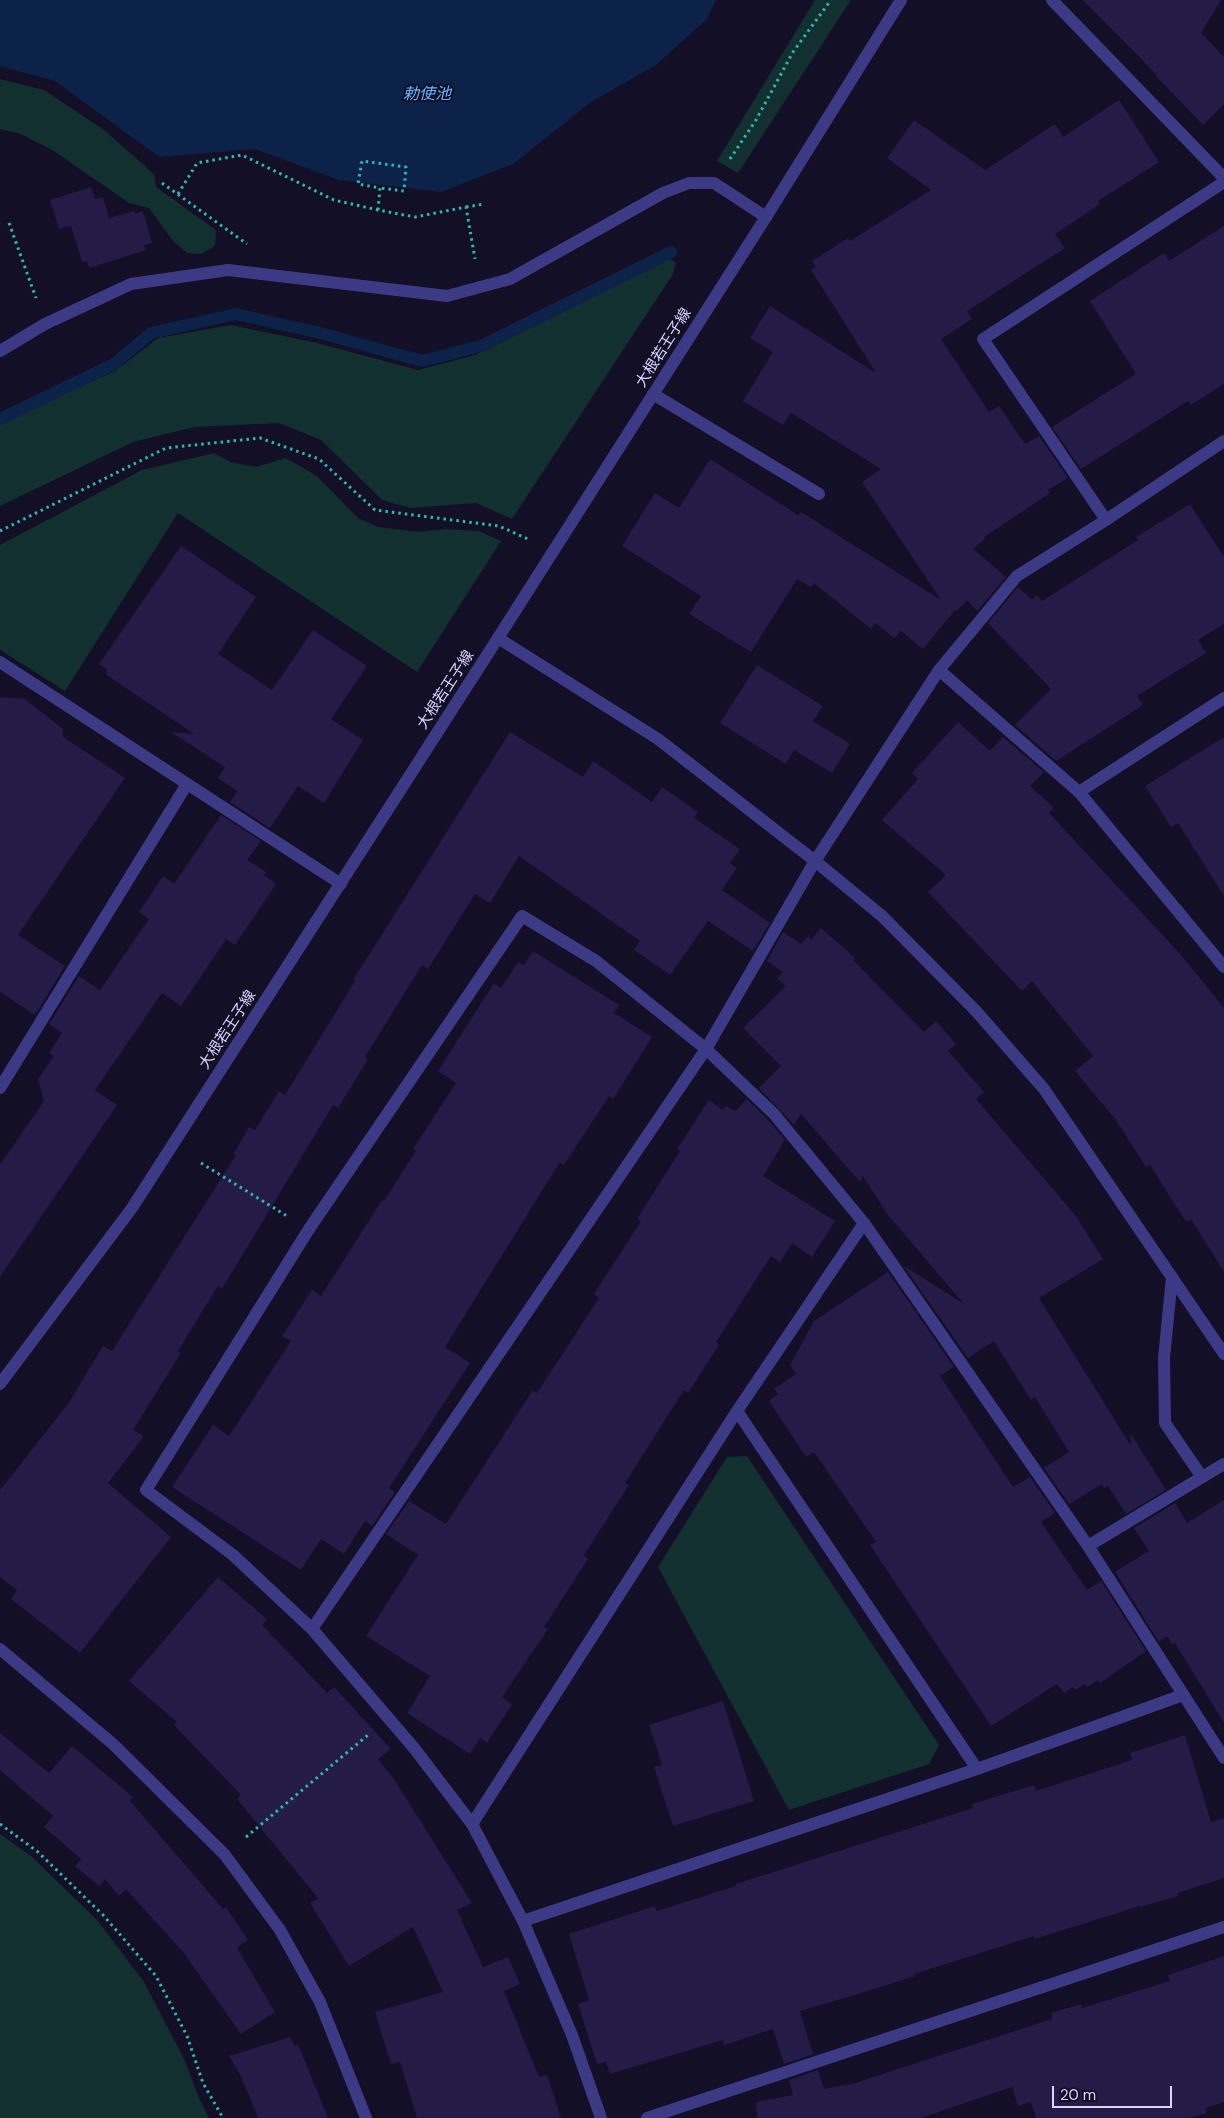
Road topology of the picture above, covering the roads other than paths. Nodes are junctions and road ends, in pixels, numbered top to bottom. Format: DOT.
graph roads {
  1 [pos="901,0"];
  2 [pos="1052,0"];
  3 [pos="1224,178"];
  4 [pos="1224,182"];
  5 [pos="766,217"];
  6 [pos="0,351"];
  7 [pos="653,394"];
  8 [pos="1224,441"];
  9 [pos="818,494"];
  10 [pos="1106,520"];
  11 [pos="498,638"];
  12 [pos="0,662"];
  13 [pos="939,670"];
  14 [pos="1224,698"];
  15 [pos="187,784"];
  16 [pos="1078,792"];
  17 [pos="816,860"];
  18 [pos="341,884"];
  19 [pos="1223,964"];
  20 [pos="706,1049"];
  21 [pos="0,1088"];
  22 [pos="864,1222"];
  23 [pos="1172,1277"];
  24 [pos="1224,1354"];
  25 [pos="0,1384"];
  26 [pos="737,1411"];
  27 [pos="1224,1464"];
  28 [pos="1202,1477"];
  29 [pos="1088,1546"];
  30 [pos="312,1629"];
  31 [pos="0,1649"];
  32 [pos="1183,1695"];
  33 [pos="1224,1758"];
  34 [pos="977,1769"];
  35 [pos="472,1824"];
  36 [pos="523,1921"];
  37 [pos="1224,1927"];
  38 [pos="366,2118"];
  39 [pos="601,2118"];
  40 [pos="647,2118"];
  1 -- 5 [label="street, 大根若王子線"];
  2 -- 3 [label="street"];
  4 -- 10 [label="street"];
  5 -- 6 [label="street"];
  5 -- 7 [label="street, 大根若王子線"];
  7 -- 9 [label="street"];
  7 -- 11 [label="street, 大根若王子線"];
  8 -- 10 [label="street"];
  10 -- 13 [label="street"];
  11 -- 17 [label="street"];
  11 -- 18 [label="street, 大根若王子線"];
  12 -- 15 [label="street"];
  13 -- 16 [label="street"];
  13 -- 17 [label="street"];
  14 -- 16 [label="street"];
  15 -- 18 [label="street"];
  15 -- 21 [label="street"];
  16 -- 19 [label="street"];
  17 -- 20 [label="street"];
  17 -- 23 [label="street"];
  18 -- 25 [label="street, 大根若王子線"];
  20 -- 22 [label="street"];
  20 -- 30 [label="street"];
  20 -- 30 [label="street"];
  22 -- 26 [label="street"];
  22 -- 29 [label="street"];
  23 -- 24 [label="street"];
  23 -- 28 [label="street"];
  26 -- 34 [label="street"];
  26 -- 35 [label="street"];
  27 -- 28 [label="street"];
  28 -- 29 [label="street"];
  29 -- 32 [label="street"];
  30 -- 35 [label="street"];
  31 -- 38 [label="street"];
  32 -- 33 [label="street"];
  32 -- 34 [label="street"];
  34 -- 36 [label="street"];
  35 -- 36 [label="street"];
  36 -- 39 [label="street"];
  37 -- 40 [label="street"];
}
